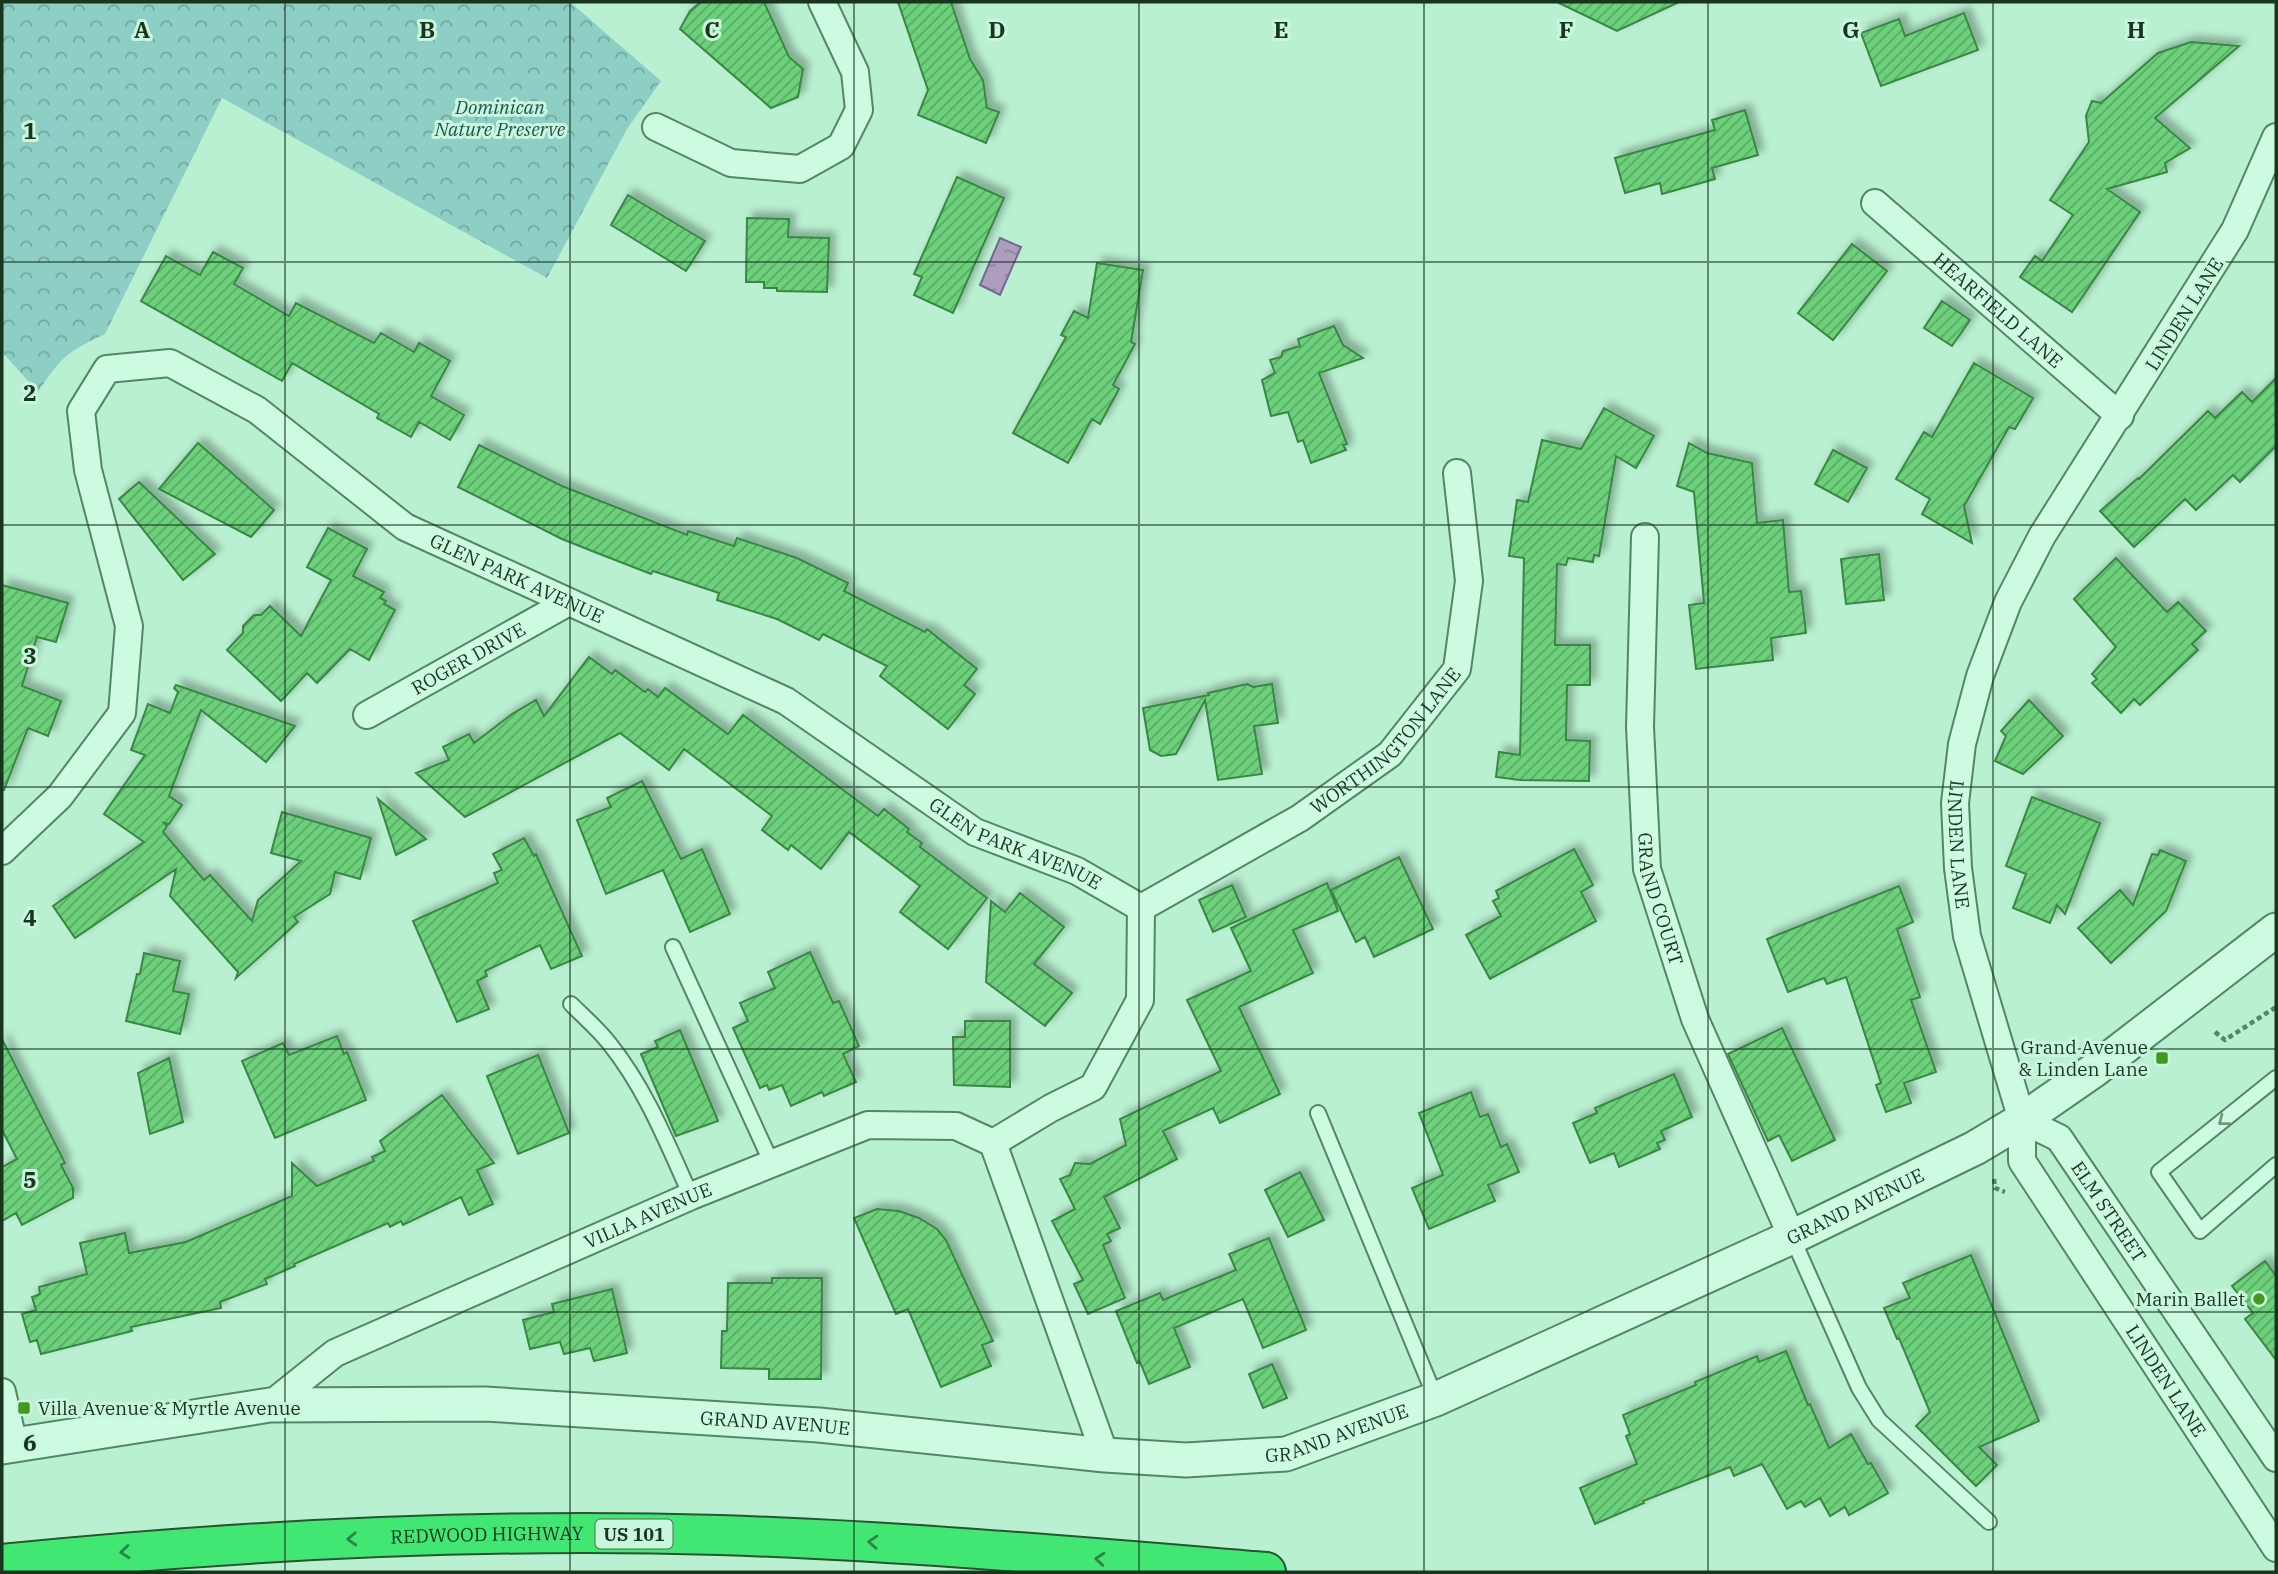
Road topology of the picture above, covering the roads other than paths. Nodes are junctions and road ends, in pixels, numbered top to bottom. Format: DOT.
graph roads {
  1 [pos="822,2"];
  2 [pos="656,127"];
  3 [pos="2276,136"];
  4 [pos="1875,203"];
  5 [pos="2120,416"];
  6 [pos="1457,473"];
  7 [pos="1645,537"];
  8 [pos="567,603"];
  9 [pos="367,715"];
  10 [pos="2,851"];
  11 [pos="1141,908"];
  12 [pos="2276,930"];
  13 [pos="673,947"];
  14 [pos="571,1004"];
  15 [pos="2276,1078"];
  16 [pos="1318,1114"];
  17 [pos="2022,1120"];
  18 [pos="993,1143"];
  19 [pos="772,1164"];
  20 [pos="2276,1165"];
  21 [pos="691,1196"];
  22 [pos="1792,1237"];
  23 [pos="2,1392"];
  24 [pos="1436,1399"];
  25 [pos="270,1405"];
  26 [pos="8,1446"];
  27 [pos="1105,1455"];
  28 [pos="2276,1458"];
  29 [pos="1989,1522"];
  30 [pos="2276,1548"];
  31 [pos="2,1564"];
  32 [pos="1266,1572"];
  1 -- 2 [label="street"];
  3 -- 5 [label="street, LINDEN LANE"];
  4 -- 5 [label="street, HEARFIELD LANE"];
  5 -- 17 [label="street, LINDEN LANE"];
  6 -- 11 [label="street, WORTHINGTON LANE"];
  7 -- 22 [label="street, GRAND COURT"];
  8 -- 9 [label="street, ROGER DRIVE"];
  8 -- 10 [label="street, GLEN PARK AVENUE"];
  8 -- 11 [label="street, GLEN PARK AVENUE"];
  11 -- 18 [label="street"];
  12 -- 17 [label="street, GRAND AVENUE"];
  13 -- 19 [label="lane"];
  14 -- 21 [label="lane"];
  15 -- 20 [label="lane, one-way"];
  16 -- 24 [label="lane"];
  17 -- 22 [label="street, GRAND AVENUE"];
  17 -- 28 [label="street, ELM STREET"];
  17 -- 30 [label="street, LINDEN LANE"];
  18 -- 19 [label="street, VILLA AVENUE"];
  18 -- 27 [label="street"];
  19 -- 21 [label="street, VILLA AVENUE"];
  21 -- 25 [label="street, VILLA AVENUE"];
  22 -- 24 [label="street, GRAND AVENUE"];
  22 -- 29 [label="lane"];
  23 -- 26 [label="street"];
  24 -- 27 [label="street, GRAND AVENUE"];
  25 -- 26 [label="street, VILLA AVENUE"];
  25 -- 27 [label="street, GRAND AVENUE"];
  32 -- 31 [label="highway, REDWOOD HIGHWAY / US 101, one-way"];
}
